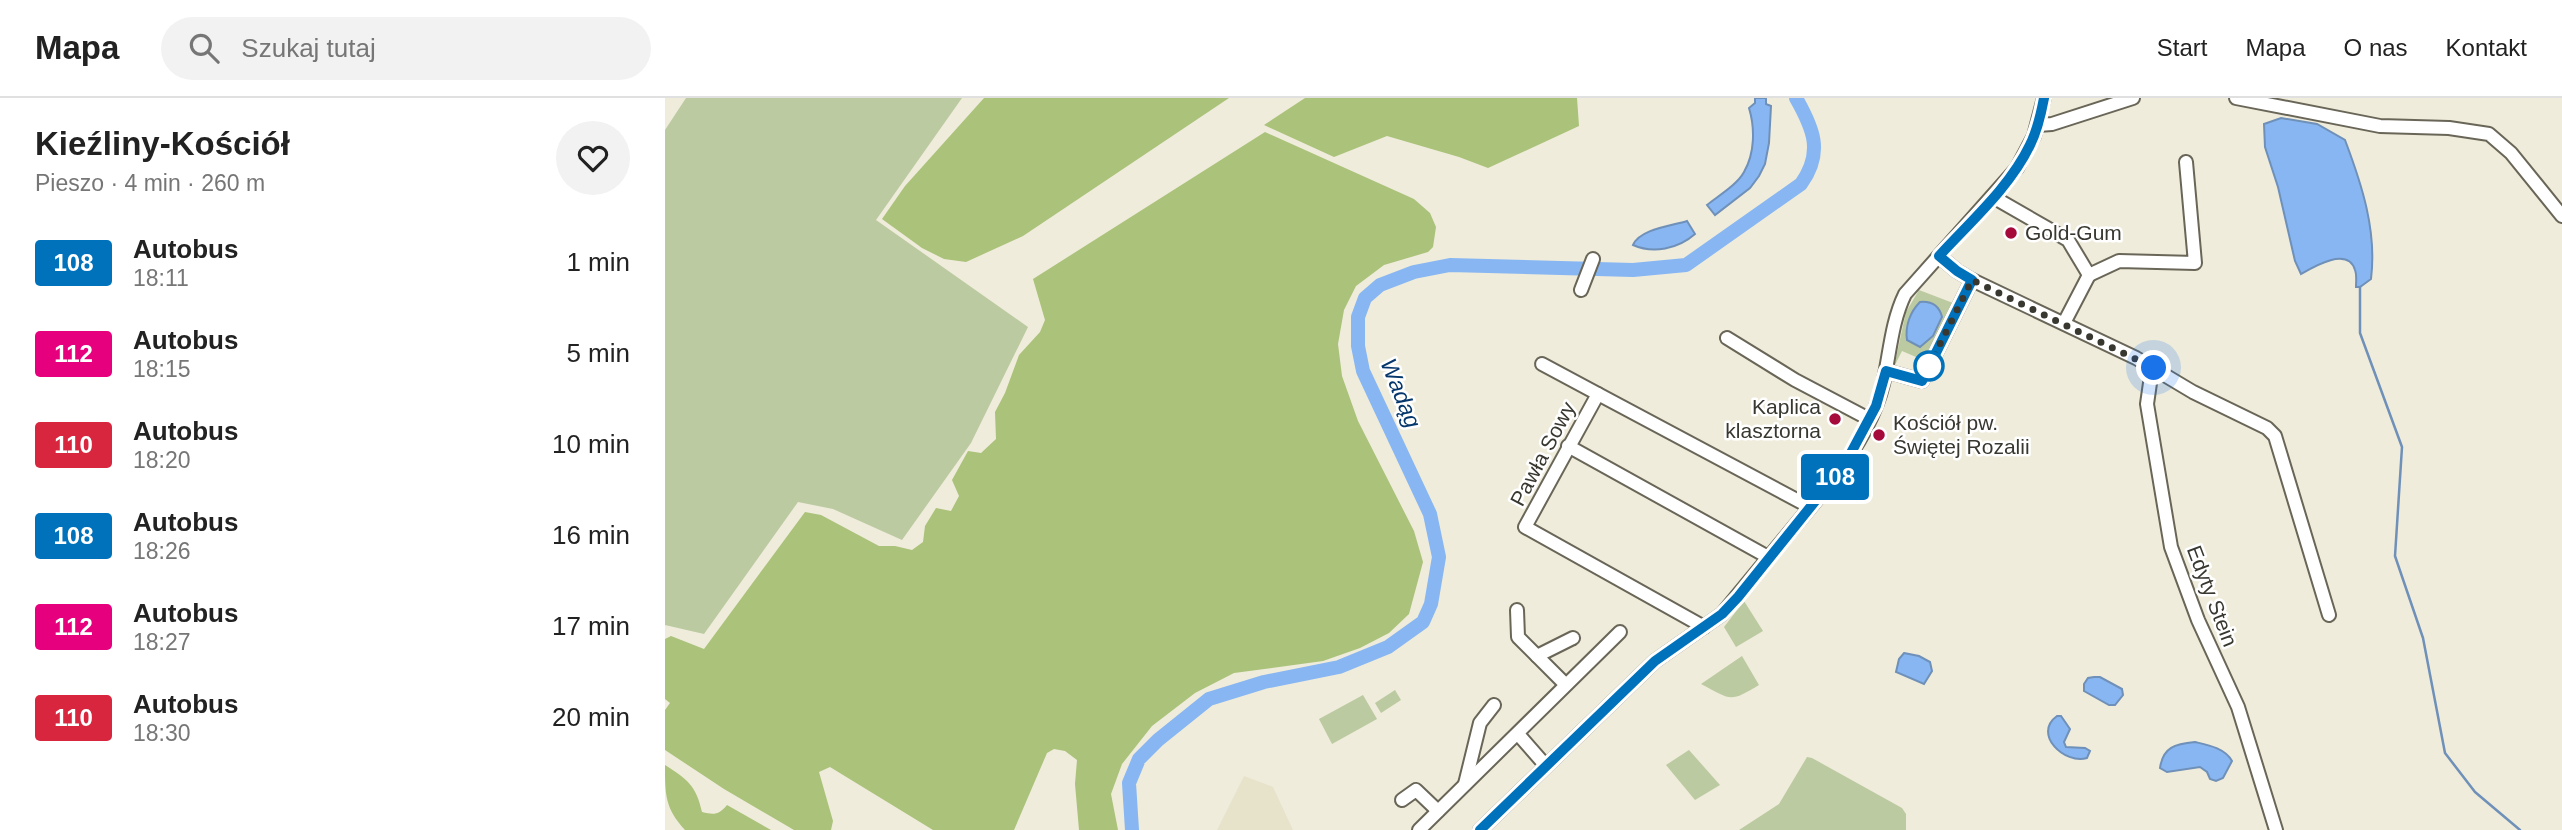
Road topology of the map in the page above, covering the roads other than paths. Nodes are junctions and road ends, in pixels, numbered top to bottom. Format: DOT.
graph roads {
  1 [pos="2045,98"];
  2 [pos="2133,98"];
  3 [pos="2236,98"];
  4 [pos="2038,125"];
  5 [pos="2186,162"];
  6 [pos="1993,197"];
  7 [pos="2562,216"];
  8 [pos="1939,256"];
  9 [pos="1593,259"];
  10 [pos="2088,275"];
  11 [pos="1972,280"];
  12 [pos="1581,290"];
  13 [pos="2064,323"];
  14 [pos="1727,338"];
  15 [pos="1542,364"];
  16 [pos="2154,368"];
  17 [pos="1886,371"];
  18 [pos="1598,394"];
  19 [pos="1869,419"];
  20 [pos="1568,446"];
  21 [pos="1810,507"];
  22 [pos="1768,557"];
  23 [pos="1517,610"];
  24 [pos="2329,615"];
  25 [pos="1704,627"];
  26 [pos="1620,632"];
  27 [pos="1573,638"];
  28 [pos="1537,656"];
  29 [pos="1565,684"];
  30 [pos="1494,705"];
  31 [pos="1518,734"];
  32 [pos="1472,753"];
  33 [pos="1487,762"];
  34 [pos="1546,765"];
  35 [pos="1465,784"];
  36 [pos="1402,800"];
  37 [pos="1438,811"];
  38 [pos="1482,829"];
  39 [pos="1419,830"];
  40 [pos="2276,830"];
  1 -- 4 [label="street"];
  2 -- 4 [label="street"];
  3 -- 7 [label="street"];
  4 -- 6 [label="street"];
  5 -- 10 [label="street"];
  6 -- 8 [label="street"];
  6 -- 10 [label="street"];
  8 -- 11 [label="street"];
  8 -- 17 [label="street"];
  9 -- 12 [label="street"];
  10 -- 13 [label="street"];
  11 -- 13 [label="street"];
  11 -- 17 [label="street"];
  13 -- 16 [label="street"];
  14 -- 19 [label="street"];
  15 -- 18 [label="street"];
  16 -- 24 [label="street"];
  16 -- 40 [label="street, Edyty Stein"];
  17 -- 19 [label="street"];
  18 -- 20 [label="street, Pawła Sowy"];
  18 -- 21 [label="street, Pawła Sowy"];
  19 -- 21 [label="street"];
  20 -- 22 [label="street"];
  20 -- 25 [label="street, Pawła Sowy"];
  21 -- 22 [label="street"];
  22 -- 25 [label="street"];
  23 -- 28 [label="street"];
  25 -- 34 [label="street"];
  26 -- 29 [label="street"];
  27 -- 28 [label="street"];
  28 -- 29 [label="street"];
  29 -- 31 [label="street"];
  30 -- 32 [label="street"];
  31 -- 33 [label="street"];
  31 -- 34 [label="street"];
  32 -- 33 [label="street"];
  32 -- 35 [label="street"];
  33 -- 35 [label="street"];
  34 -- 38 [label="street"];
  35 -- 37 [label="street"];
  36 -- 37 [label="street"];
  37 -- 39 [label="street"];
}
